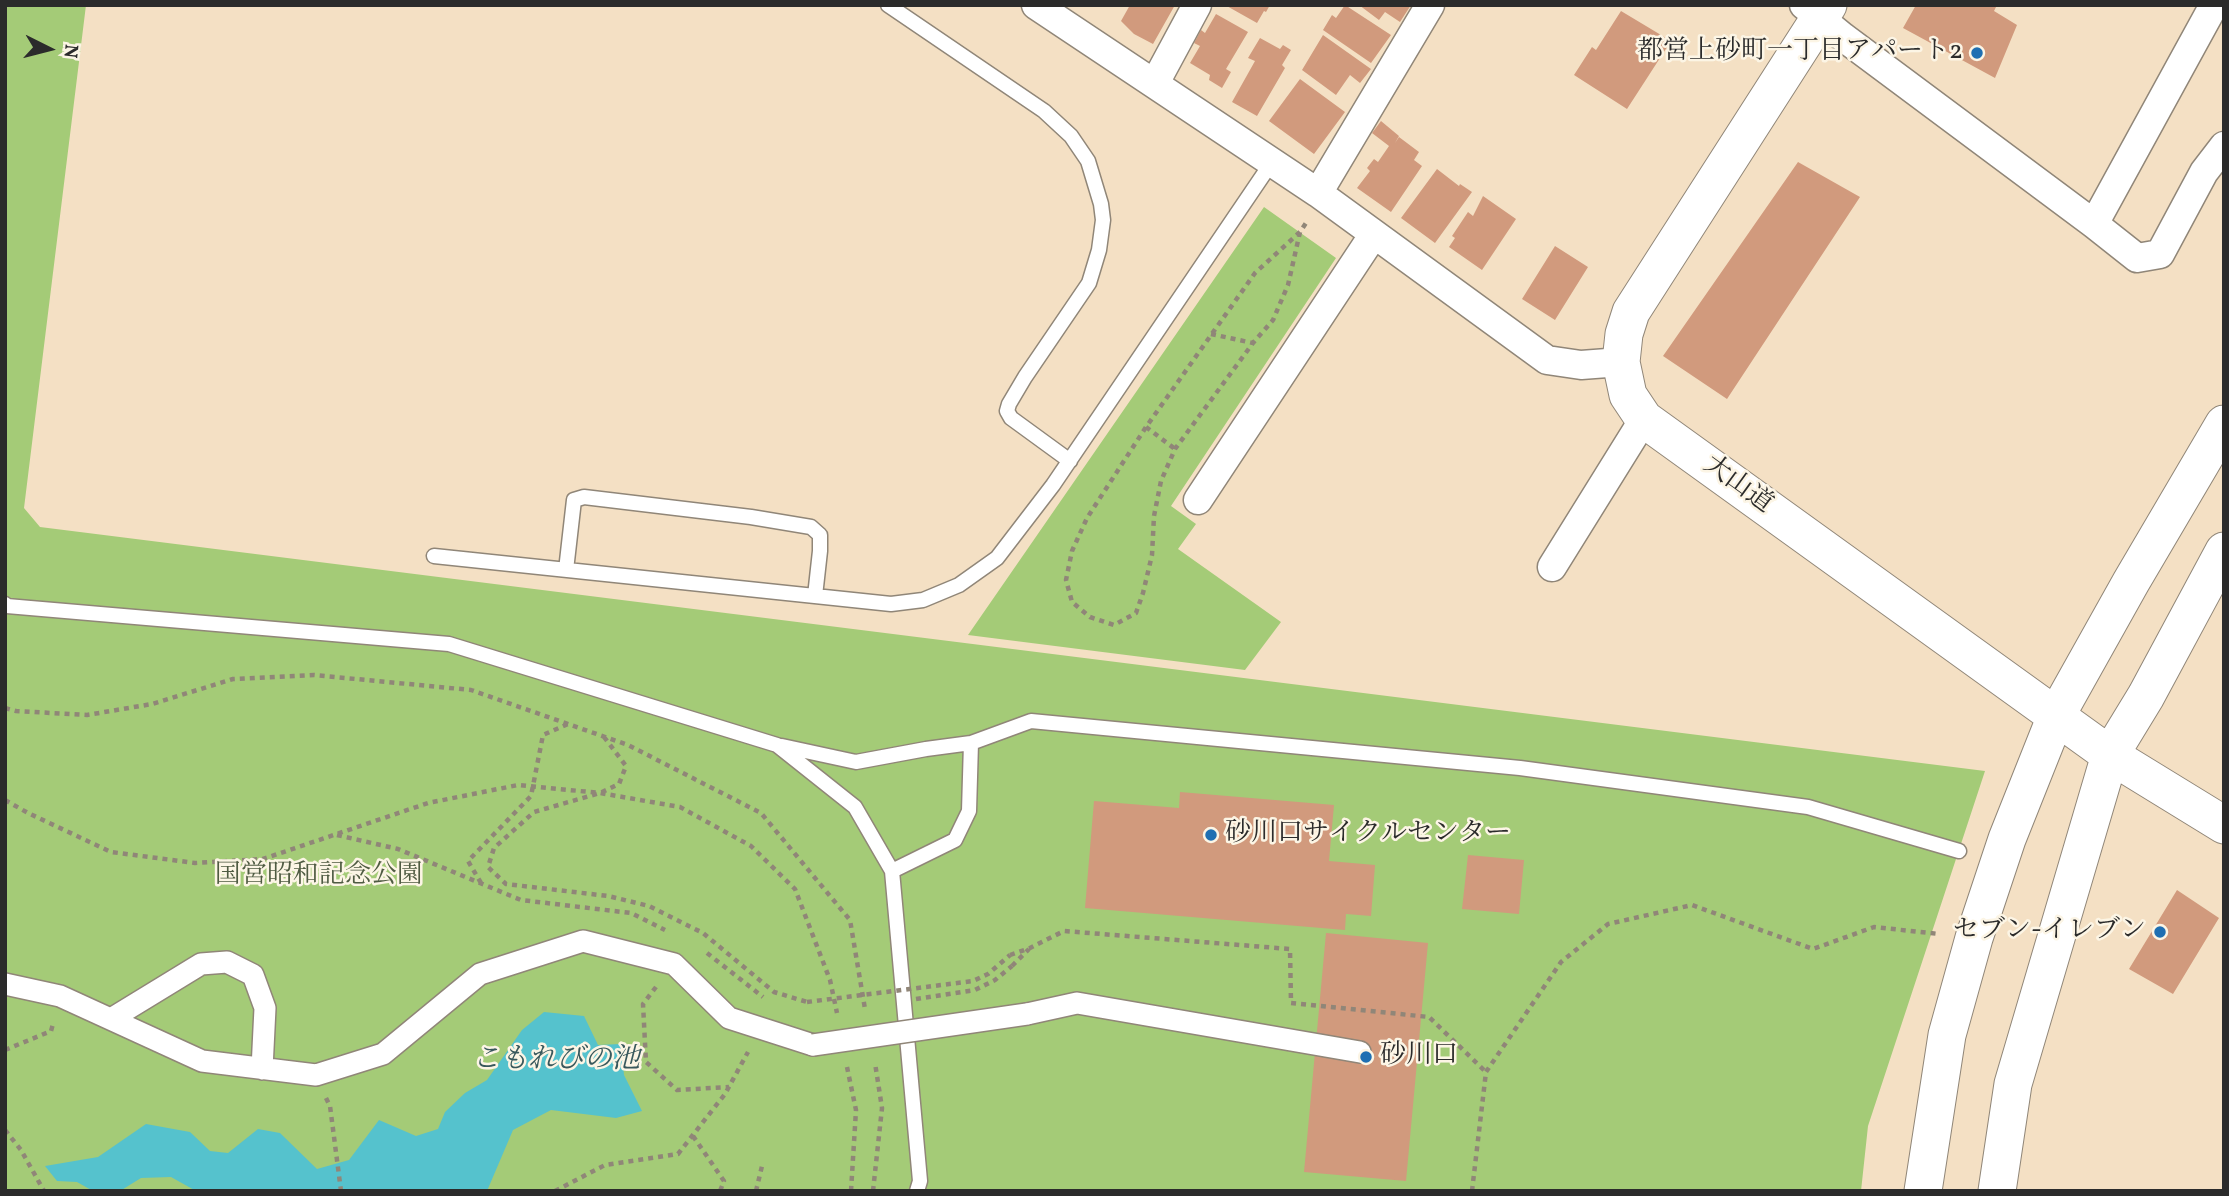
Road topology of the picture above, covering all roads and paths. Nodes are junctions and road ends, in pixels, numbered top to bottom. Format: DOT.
graph roads {
  1 [pos="887,5"];
  2 [pos="1036,5"];
  3 [pos="1197,5"];
  4 [pos="1430,5"];
  5 [pos="2214,5"];
  6 [pos="1818,10"];
  7 [pos="1155,83"];
  8 [pos="2224,146"];
  9 [pos="1272,162"];
  10 [pos="1318,193"];
  11 [pos="2094,224"];
  12 [pos="1374,233"];
  13 [pos="1211,334"];
  14 [pos="1253,343"];
  15 [pos="1621,362"];
  16 [pos="1644,419"];
  17 [pos="2224,424"];
  18 [pos="1146,427"];
  19 [pos="1175,449"];
  20 [pos="1070,461"];
  21 [pos="1198,500"];
  22 [pos="2224,551"];
  23 [pos="434,555"];
  24 [pos="1552,567"];
  25 [pos="566,570"];
  26 [pos="815,596"];
  27 [pos="5,604"];
  28 [pos="5,708"];
  29 [pos="2056,716"];
  30 [pos="568,724"];
  31 [pos="604,736"];
  32 [pos="971,743"];
  33 [pos="776,745"];
  34 [pos="2110,755"];
  35 [pos="533,786"];
  36 [pos="600,793"];
  37 [pos="5,800"];
  38 [pos="2224,825"];
  39 [pos="1959,850"];
  40 [pos="892,871"];
  41 [pos="482,884"];
  42 [pos="1974,938"];
  43 [pos="1030,948"];
  44 [pos="674,964"];
  45 [pos="5,984"];
  46 [pos="60,996"];
  47 [pos="906,1000"];
  48 [pos="878,1004"];
  49 [pos="864,1006"];
  50 [pos="837,1010"];
  51 [pos="823,1012"];
  52 [pos="866,1014"];
  53 [pos="111,1019"];
  54 [pos="838,1019"];
  55 [pos="761,1028"];
  56 [pos="5,1050"];
  57 [pos="1360,1052"];
  58 [pos="873,1054"];
  59 [pos="845,1058"];
  60 [pos="262,1069"];
  61 [pos="1486,1072"];
  62 [pos="316,1075"];
  63 [pos="729,1087"];
  64 [pos="5,1129"];
  65 [pos="693,1136"];
  66 [pos="762,1166"];
  67 [pos="2003,1190"];
  68 [pos="44,1191"];
  69 [pos="341,1191"];
  70 [pos="555,1191"];
  71 [pos="720,1191"];
  72 [pos="756,1191"];
  73 [pos="851,1191"];
  74 [pos="873,1191"];
  75 [pos="917,1191"];
  76 [pos="1472,1191"];
  77 [pos="1923,1191"];
  1 -- 20 [label="lane"];
  2 -- 7 [label="street"];
  3 -- 7 [label="street"];
  4 -- 10 [label="street"];
  5 -- 11 [label="street"];
  6 -- 11 [label="street"];
  6 -- 15 [label="street, 大山道"];
  7 -- 9 [label="street"];
  8 -- 11 [label="street"];
  9 -- 10 [label="street"];
  9 -- 20 [label="lane"];
  10 -- 12 [label="street"];
  12 -- 15 [label="street"];
  12 -- 21 [label="street"];
  13 -- 14 [label="path"];
  13 -- 14 [label="path"];
  13 -- 18 [label="path"];
  14 -- 19 [label="path"];
  15 -- 16 [label="street, 大山道"];
  16 -- 24 [label="street"];
  16 -- 29 [label="street, 大山道"];
  17 -- 29 [label="street"];
  18 -- 19 [label="path"];
  18 -- 19 [label="path"];
  20 -- 26 [label="lane"];
  22 -- 34 [label="street"];
  23 -- 25 [label="lane"];
  25 -- 26 [label="lane"];
  25 -- 26 [label="lane"];
  27 -- 33 [label="lane"];
  28 -- 30 [label="path"];
  29 -- 34 [label="street, 大山道"];
  29 -- 42 [label="street"];
  30 -- 31 [label="path"];
  30 -- 35 [label="path"];
  31 -- 36 [label="path"];
  31 -- 52 [label="path"];
  32 -- 33 [label="lane"];
  32 -- 39 [label="lane"];
  32 -- 40 [label="lane"];
  33 -- 40 [label="lane"];
  34 -- 38 [label="street, 大山道"];
  34 -- 67 [label="street"];
  35 -- 36 [label="path"];
  35 -- 37 [label="path"];
  35 -- 41 [label="path"];
  36 -- 43 [label="path, bridge"];
  36 -- 54 [label="path"];
  40 -- 75 [label="lane"];
  42 -- 61 [label="path"];
  42 -- 77 [label="street"];
  43 -- 47 [label="path, bridge"];
  43 -- 61 [label="path"];
  44 -- 55 [label="street"];
  44 -- 62 [label="street"];
  44 -- 63 [label="path"];
  45 -- 46 [label="street"];
  46 -- 53 [label="street"];
  46 -- 56 [label="path"];
  48 -- 49 [label="path"];
  50 -- 51 [label="path"];
  53 -- 60 [label="street"];
  53 -- 60 [label="street"];
  55 -- 57 [label="street, bridge"];
  55 -- 63 [label="path"];
  58 -- 74 [label="path"];
  59 -- 73 [label="path"];
  60 -- 62 [label="street"];
  61 -- 76 [label="path"];
  62 -- 69 [label="path"];
  63 -- 65 [label="path"];
  64 -- 68 [label="path"];
  65 -- 70 [label="path"];
  65 -- 71 [label="path"];
  66 -- 72 [label="path"];
}
